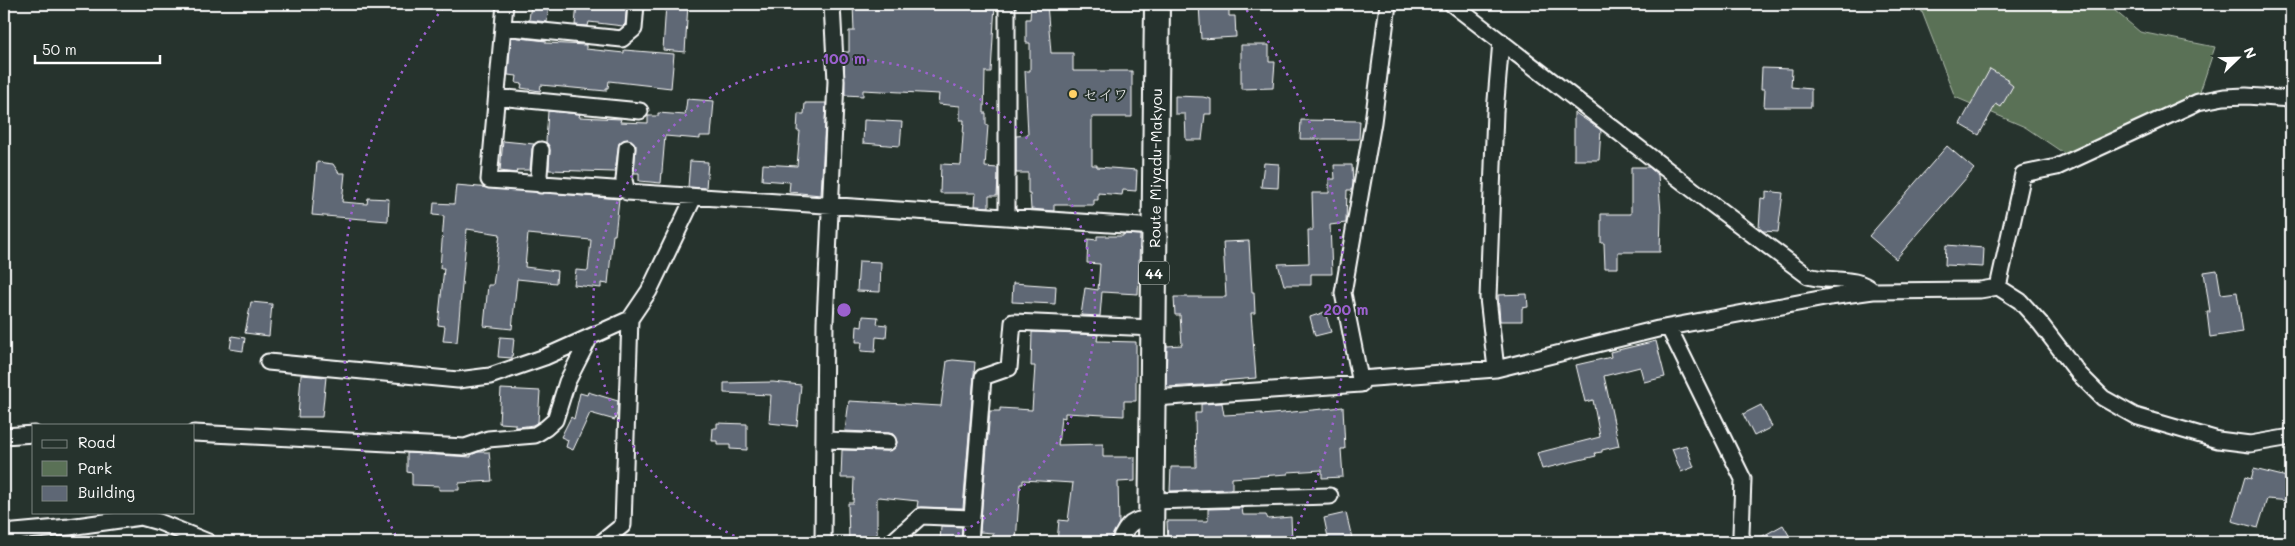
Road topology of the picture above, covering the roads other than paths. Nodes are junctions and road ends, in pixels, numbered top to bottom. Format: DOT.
graph roads {
  1 [pos="505,4"];
  2 [pos="636,4"];
  3 [pos="832,4"];
  4 [pos="1007,4"];
  5 [pos="1158,4"];
  6 [pos="1388,4"];
  7 [pos="1452,4"];
  8 [pos="503,27"];
  9 [pos="1501,42"];
  10 [pos="497,97"];
  11 [pos="2291,98"];
  12 [pos="640,110"];
  13 [pos="627,148"];
  14 [pos="541,150"];
  15 [pos="541,185"];
  16 [pos="627,190"];
  17 [pos="694,197"];
  18 [pos="832,206"];
  19 [pos="1007,217"];
  20 [pos="1155,228"];
  21 [pos="1998,287"];
  22 [pos="1874,291"];
  23 [pos="630,319"];
  24 [pos="1154,328"];
  25 [pos="1670,328"];
  26 [pos="590,337"];
  27 [pos="268,362"];
  28 [pos="1496,369"];
  29 [pos="1360,379"];
  30 [pos="1154,398"];
  31 [pos="195,433"];
  32 [pos="32,434"];
  33 [pos="4,436"];
  34 [pos="2291,437"];
  35 [pos="824,440"];
  36 [pos="888,442"];
  37 [pos="1330,496"];
  38 [pos="971,518"];
  39 [pos="1152,521"];
  40 [pos="4,533"];
  41 [pos="208,542"];
  42 [pos="602,542"];
  43 [pos="823,542"];
  44 [pos="892,542"];
  45 [pos="970,542"];
  46 [pos="1119,542"];
  47 [pos="1743,542"];
  1 -- 8 [label="street"];
  2 -- 8 [label="street"];
  3 -- 18 [label="street"];
  4 -- 19 [label="street"];
  5 -- 20 [label="main road, Route Miyadu-Makyou / 44"];
  6 -- 29 [label="street"];
  7 -- 9 [label="street"];
  8 -- 10 [label="street"];
  9 -- 22 [label="street"];
  9 -- 28 [label="street"];
  10 -- 12 [label="street"];
  10 -- 15 [label="street"];
  11 -- 21 [label="street"];
  13 -- 16 [label="street"];
  14 -- 15 [label="street"];
  15 -- 16 [label="street"];
  16 -- 17 [label="street"];
  17 -- 18 [label="street"];
  17 -- 23 [label="street"];
  18 -- 19 [label="street"];
  18 -- 35 [label="street"];
  19 -- 20 [label="street"];
  20 -- 24 [label="main road, Route Miyadu-Makyou / 44"];
  21 -- 22 [label="street"];
  21 -- 34 [label="street"];
  22 -- 25 [label="street"];
  23 -- 26 [label="street"];
  23 -- 42 [label="street"];
  24 -- 30 [label="main road, Route Miyadu-Makyou / 44"];
  24 -- 38 [label="street"];
  25 -- 28 [label="street"];
  25 -- 47 [label="street"];
  26 -- 27 [label="street"];
  26 -- 31 [label="street"];
  28 -- 29 [label="street"];
  29 -- 30 [label="street"];
  30 -- 39 [label="main road, Route Miyadu-Makyou / 44"];
  32 -- 33 [label="street"];
  35 -- 36 [label="street"];
  35 -- 43 [label="street"];
  37 -- 39 [label="street"];
  38 -- 44 [label="street"];
  38 -- 45 [label="street"];
  39 -- 46 [label="street"];
  40 -- 41 [label="street"];
}
